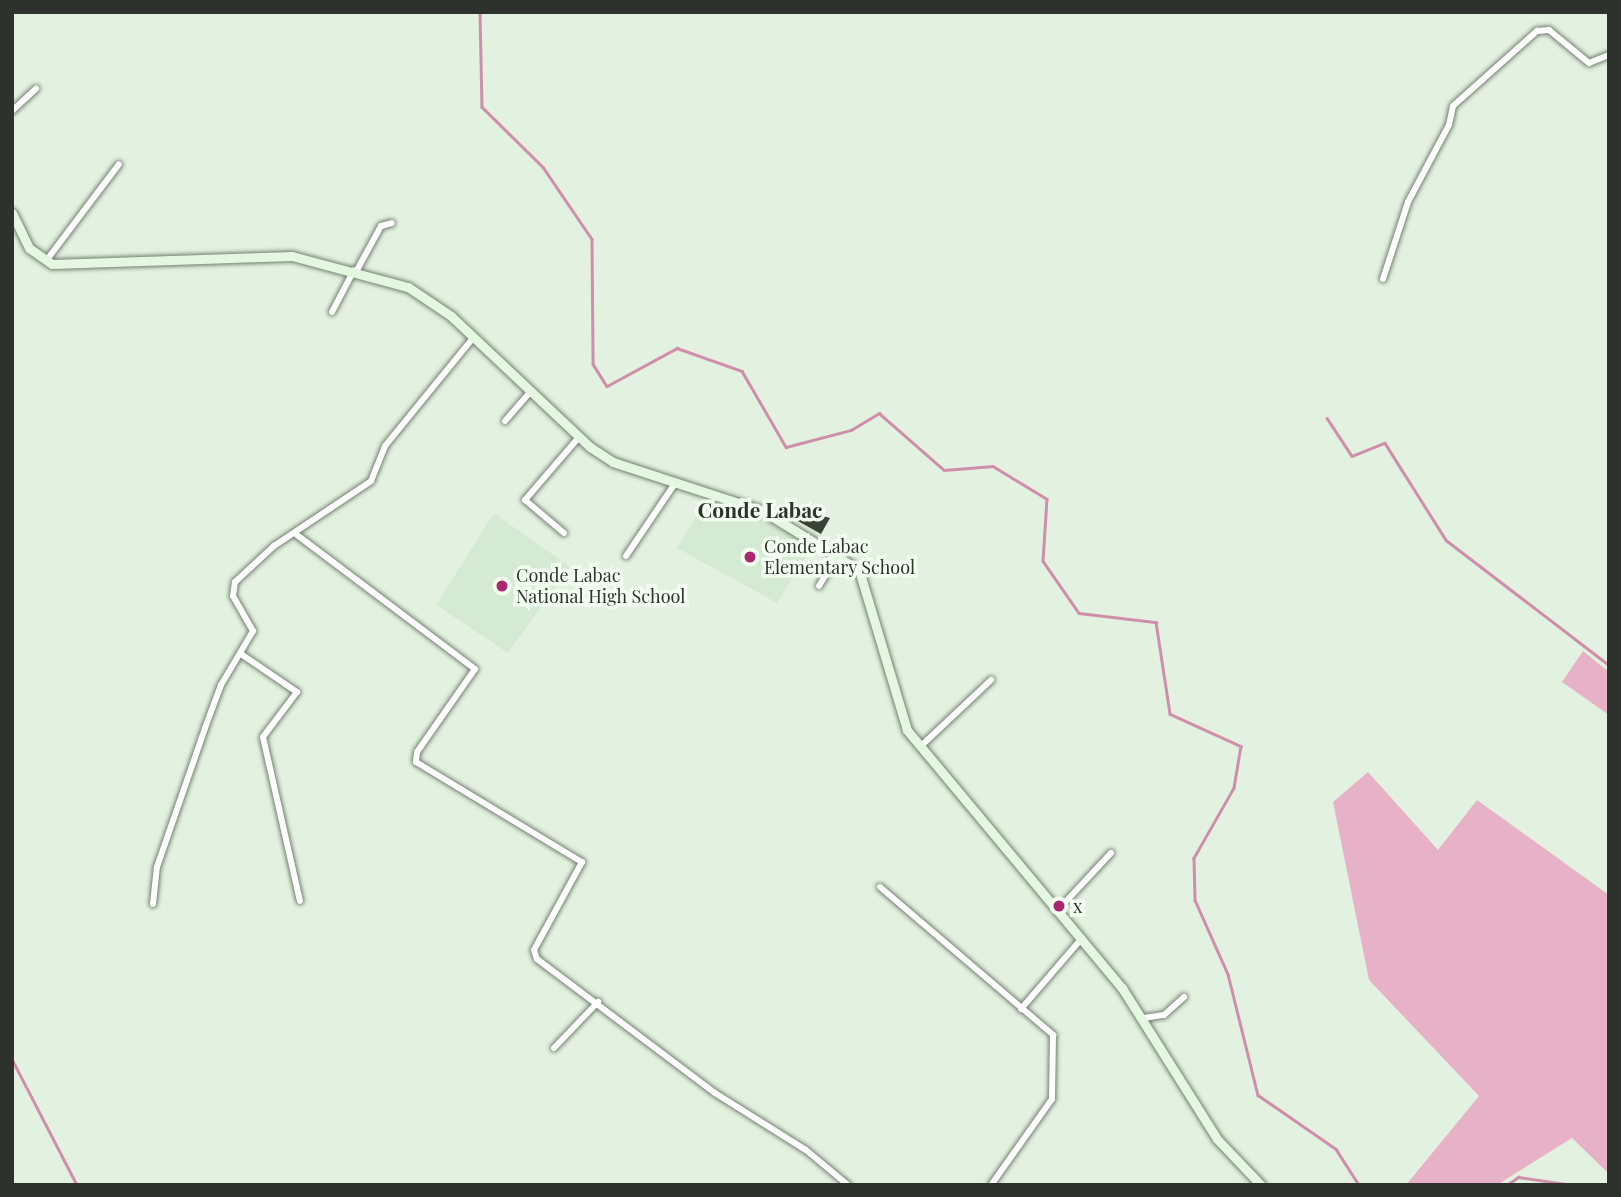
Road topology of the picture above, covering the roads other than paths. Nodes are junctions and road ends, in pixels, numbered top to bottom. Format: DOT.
graph roads {
  1 [pos="1609,55"];
  2 [pos="36,89"];
  3 [pos="12,111"];
  4 [pos="120,164"];
  5 [pos="12,213"];
  6 [pos="392,223"];
  7 [pos="46,261"];
  8 [pos="356,270"];
  9 [pos="1383,279"];
  10 [pos="332,312"];
  11 [pos="473,338"];
  12 [pos="531,391"];
  13 [pos="505,421"];
  14 [pos="580,436"];
  15 [pos="676,482"];
  16 [pos="564,533"];
  17 [pos="297,535"];
  18 [pos="838,554"];
  19 [pos="626,556"];
  20 [pos="819,586"];
  21 [pos="241,654"];
  22 [pos="991,680"];
  23 [pos="920,747"];
  24 [pos="1111,853"];
  25 [pos="880,887"];
  26 [pos="300,901"];
  27 [pos="153,904"];
  28 [pos="1059,910"];
  29 [pos="1082,939"];
  30 [pos="1184,997"];
  31 [pos="598,1002"];
  32 [pos="1021,1009"];
  33 [pos="1143,1018"];
  34 [pos="554,1048"];
  35 [pos="848,1185"];
  36 [pos="991,1185"];
  37 [pos="1261,1185"];
  1 -- 9 [label="street"];
  2 -- 3 [label="street"];
  4 -- 7 [label="street"];
  5 -- 7 [label="street"];
  6 -- 8 [label="street"];
  7 -- 8 [label="street"];
  8 -- 10 [label="street"];
  8 -- 11 [label="street"];
  11 -- 12 [label="street"];
  11 -- 17 [label="street"];
  12 -- 13 [label="street"];
  12 -- 14 [label="street"];
  14 -- 15 [label="street"];
  14 -- 16 [label="street"];
  15 -- 18 [label="street"];
  15 -- 19 [label="street"];
  17 -- 21 [label="street"];
  17 -- 31 [label="street"];
  18 -- 20 [label="street"];
  18 -- 23 [label="street"];
  21 -- 26 [label="street"];
  21 -- 27 [label="street"];
  22 -- 23 [label="street"];
  23 -- 28 [label="street"];
  24 -- 28 [label="street"];
  25 -- 32 [label="street"];
  28 -- 29 [label="street"];
  29 -- 32 [label="street"];
  29 -- 33 [label="street"];
  30 -- 33 [label="street"];
  31 -- 34 [label="street"];
  31 -- 35 [label="street"];
  32 -- 36 [label="street"];
  33 -- 37 [label="street"];
}
